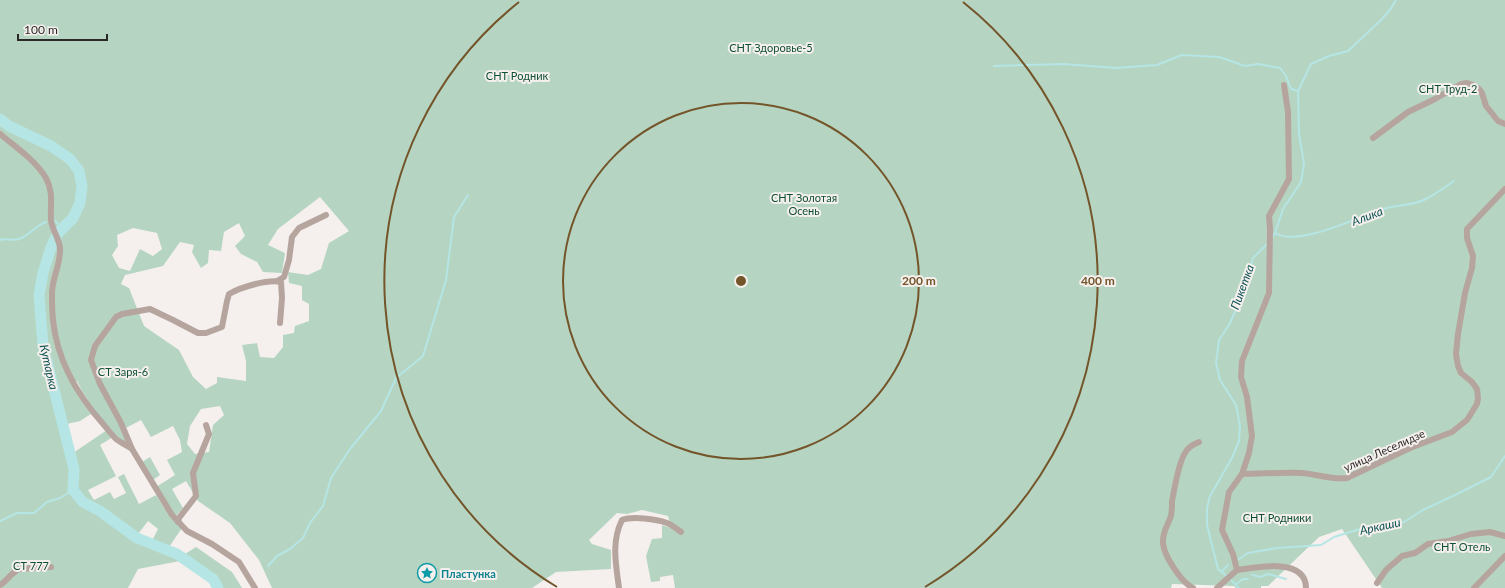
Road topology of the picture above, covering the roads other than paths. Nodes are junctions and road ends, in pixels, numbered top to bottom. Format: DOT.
graph roads {
  1 [pos="1284,85"];
  2 [pos="1505,124"];
  3 [pos="0,134"];
  4 [pos="1373,138"];
  5 [pos="1505,189"];
  6 [pos="326,215"];
  7 [pos="278,281"];
  8 [pos="280,323"];
  9 [pos="206,425"];
  10 [pos="1199,442"];
  11 [pos="132,448"];
  12 [pos="1242,474"];
  13 [pos="178,522"];
  14 [pos="681,532"];
  15 [pos="1505,536"];
  16 [pos="1505,556"];
  17 [pos="51,567"];
  18 [pos="1237,570"];
  19 [pos="1377,583"];
  20 [pos="0,585"];
  21 [pos="1218,587"];
  22 [pos="255,588"];
  23 [pos="619,588"];
  24 [pos="1193,588"];
  25 [pos="1306,588"];
  26 [pos="1474,588"];
  1 -- 12 [label="street"];
  2 -- 4 [label="street"];
  3 -- 11 [label="street"];
  5 -- 12 [label="street, улица Леселидзе"];
  6 -- 7 [label="street"];
  7 -- 8 [label="street"];
  7 -- 11 [label="street"];
  9 -- 13 [label="street"];
  10 -- 24 [label="street"];
  11 -- 13 [label="street"];
  12 -- 18 [label="street"];
  13 -- 22 [label="street"];
  14 -- 23 [label="street"];
  15 -- 19 [label="street"];
  16 -- 26 [label="street"];
  17 -- 20 [label="street"];
  18 -- 21 [label="street"];
  18 -- 25 [label="street"];
}
